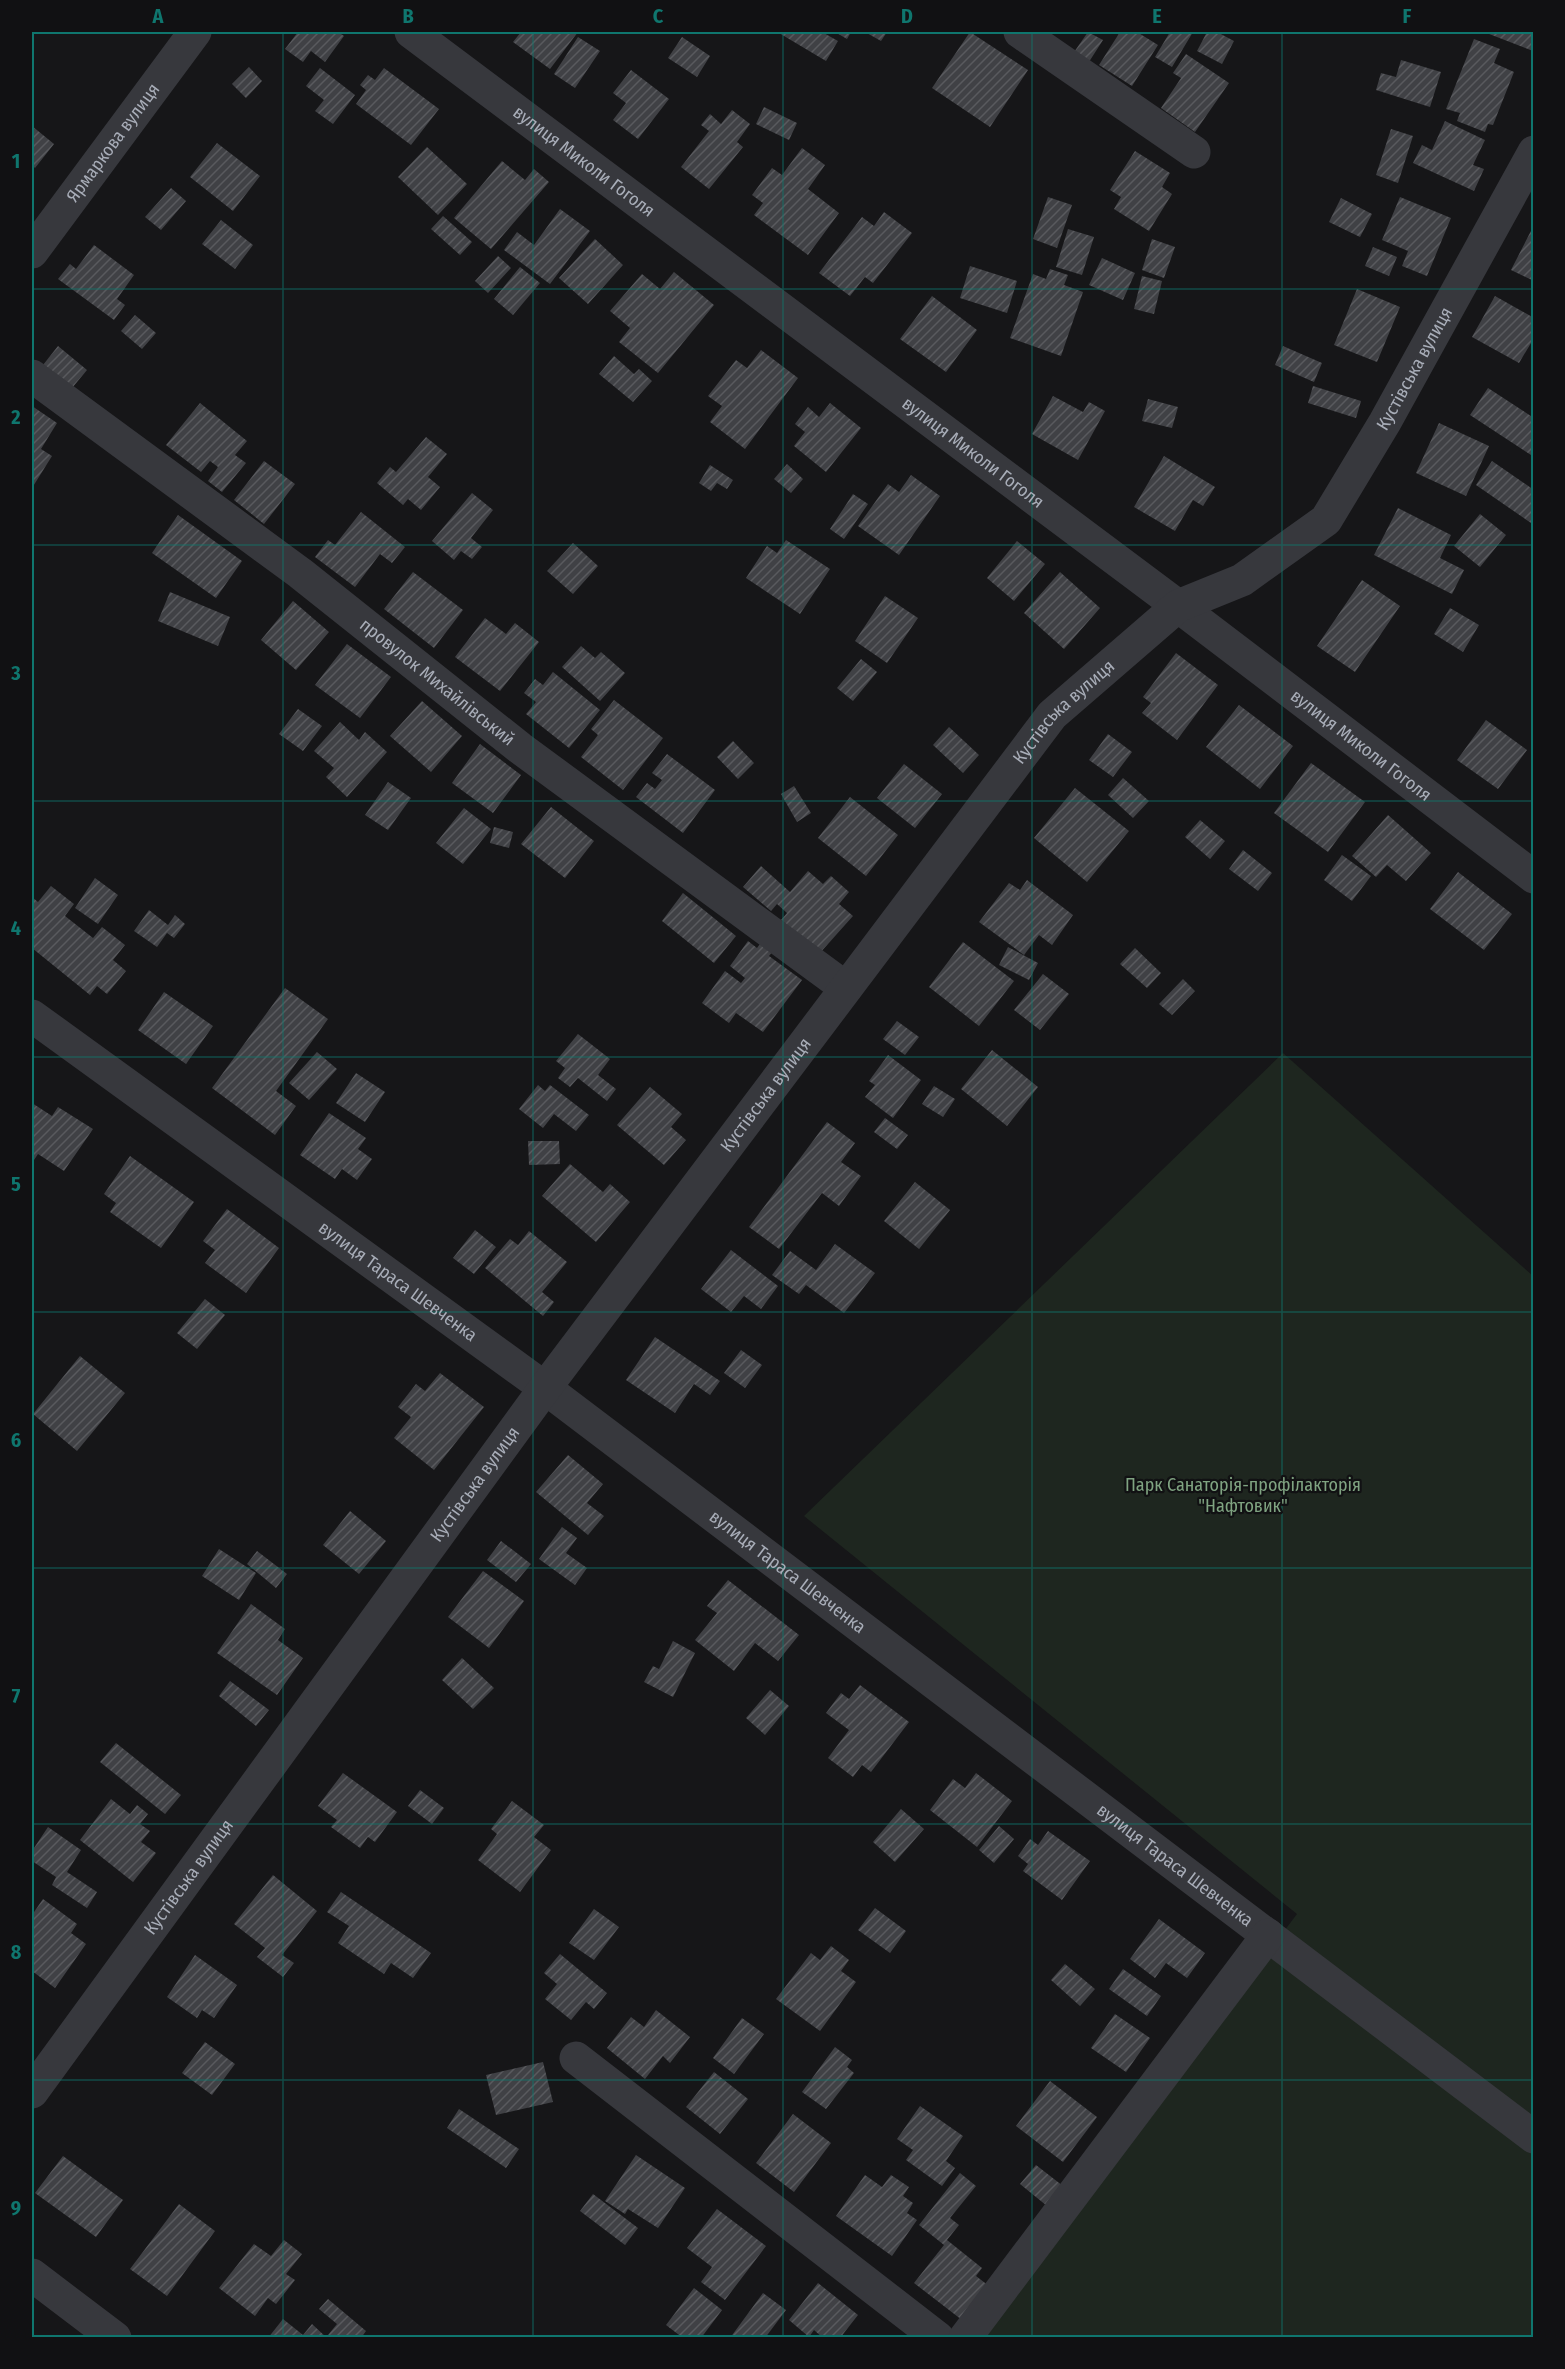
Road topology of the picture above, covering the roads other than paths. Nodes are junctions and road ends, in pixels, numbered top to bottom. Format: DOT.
graph roads {
  1 [pos="195,32"];
  2 [pos="411,32"];
  3 [pos="1020,32"];
  4 [pos="1194,152"];
  5 [pos="1533,152"];
  6 [pos="32,252"];
  7 [pos="32,376"];
  8 [pos="1178,606"];
  9 [pos="1533,877"];
  10 [pos="846,988"];
  11 [pos="32,1016"];
  12 [pos="545,1388"];
  13 [pos="1268,1935"];
  14 [pos="576,2058"];
  15 [pos="32,2092"];
  16 [pos="1533,2137"];
  17 [pos="32,2275"];
  18 [pos="115,2337"];
  19 [pos="938,2337"];
  20 [pos="965,2337"];
  1 -- 6 [label="street, Ярмаркова вулиця"];
  2 -- 8 [label="street, вулиця Миколи Гоголя"];
  3 -- 4 [label="street"];
  5 -- 8 [label="street, Кустівська вулиця"];
  7 -- 10 [label="street, провулок Михайлівський"];
  8 -- 9 [label="street, вулиця Миколи Гоголя"];
  8 -- 10 [label="street, Кустівська вулиця"];
  10 -- 12 [label="street, Кустівська вулиця"];
  11 -- 12 [label="street, вулиця Тараса Шевченка"];
  12 -- 13 [label="street, вулиця Тараса Шевченка"];
  12 -- 15 [label="street, Кустівська вулиця"];
  13 -- 16 [label="street, вулиця Тараса Шевченка"];
  13 -- 20 [label="street"];
  14 -- 19 [label="street"];
  17 -- 18 [label="street"];
}
